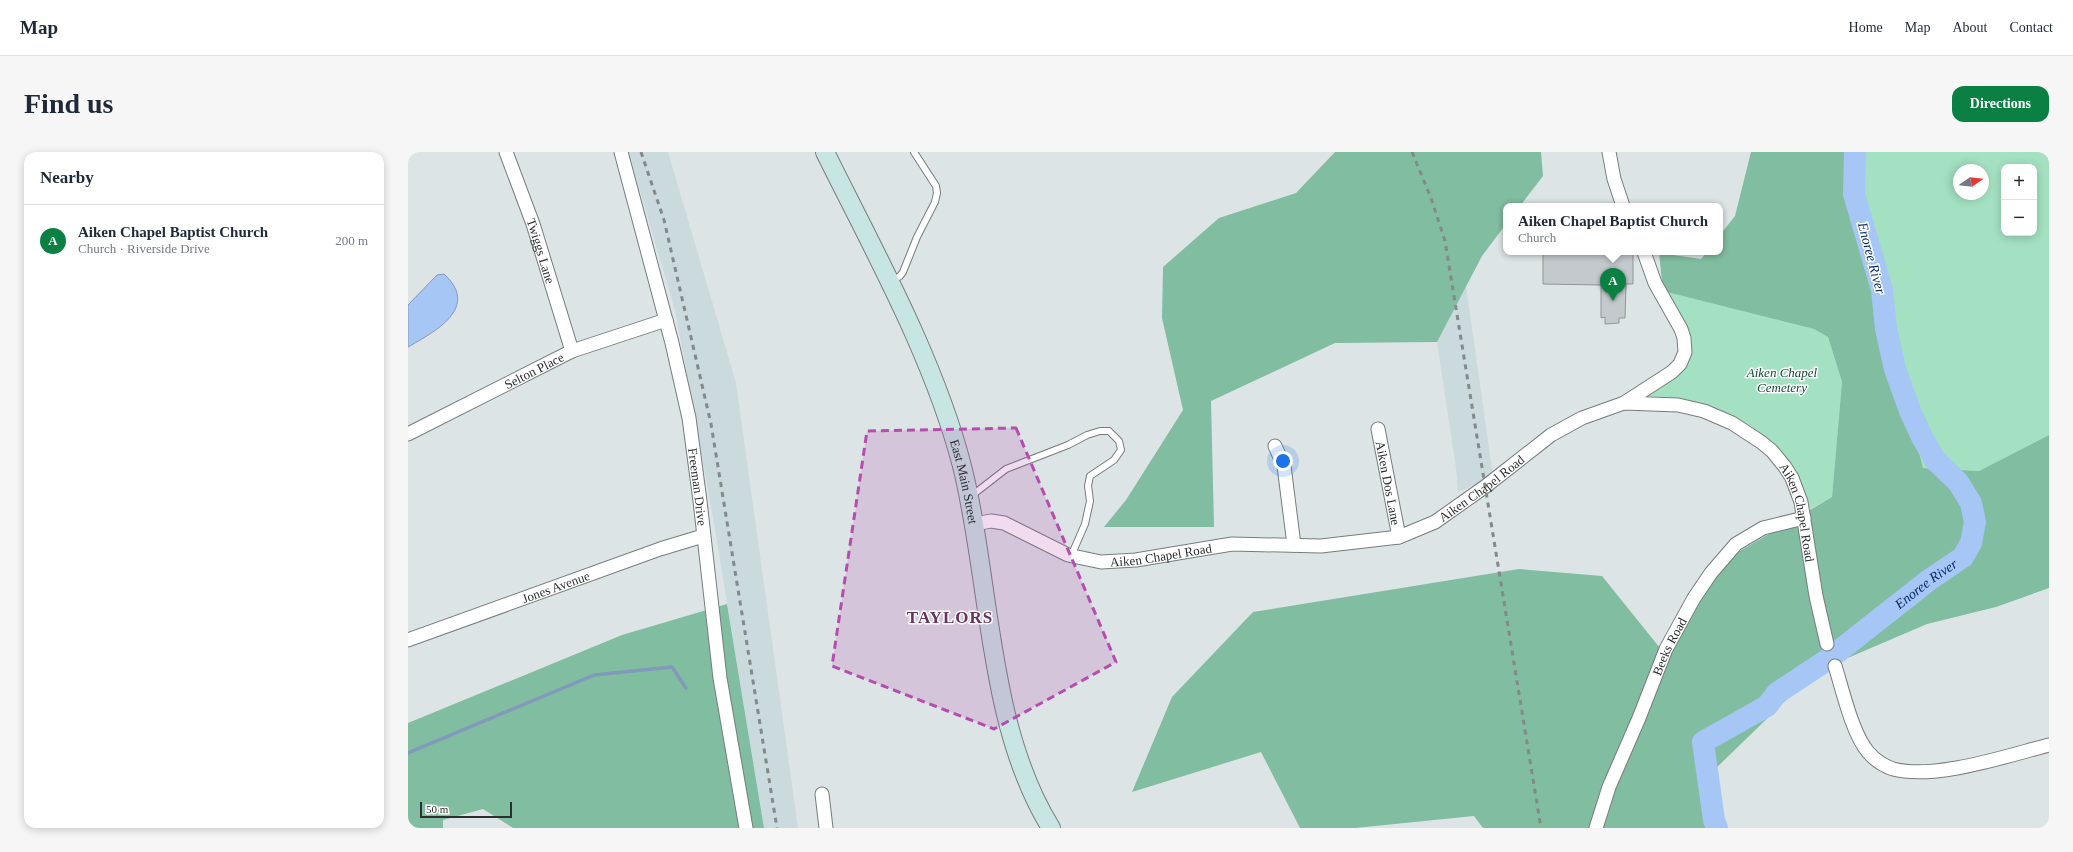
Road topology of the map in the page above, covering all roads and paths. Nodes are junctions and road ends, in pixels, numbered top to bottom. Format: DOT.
graph roads {
  1 [pos="506,152"];
  2 [pos="622,152"];
  3 [pos="824,152"];
  4 [pos="914,152"];
  5 [pos="1609,152"];
  6 [pos="1622,203"];
  7 [pos="1645,255"];
  8 [pos="890,283"];
  9 [pos="666,320"];
  10 [pos="572,351"];
  11 [pos="1624,402"];
  12 [pos="1378,429"];
  13 [pos="408,434"];
  14 [pos="1275,446"];
  15 [pos="969,498"];
  16 [pos="1804,518"];
  17 [pos="975,524"];
  18 [pos="703,536"];
  19 [pos="1399,536"];
  20 [pos="1294,545"];
  21 [pos="1071,556"];
  22 [pos="408,640"];
  23 [pos="1827,644"];
  24 [pos="1835,666"];
  25 [pos="2049,745"];
  26 [pos="822,794"];
  27 [pos="746,828"];
  28 [pos="826,828"];
  29 [pos="1051,828"];
  30 [pos="1596,828"];
  1 -- 10 [label="street, Twiggs Lane"];
  2 -- 9 [label="street, Freeman Drive"];
  3 -- 8 [label="street, East Main Street"];
  4 -- 8 [label="lane"];
  5 -- 6 [label="street"];
  7 -- 11 [label="street"];
  8 -- 15 [label="street, East Main Street"];
  9 -- 10 [label="street, Selton Place"];
  9 -- 18 [label="street, Freeman Drive"];
  10 -- 13 [label="street, Selton Place"];
  11 -- 16 [label="street, Aiken Chapel Road"];
  11 -- 19 [label="street, Aiken Chapel Road"];
  12 -- 19 [label="street, Aiken Dos Lane"];
  14 -- 20 [label="street"];
  15 -- 17 [label="street, East Main Street"];
  15 -- 21 [label="lane"];
  16 -- 23 [label="street, Aiken Chapel Road"];
  16 -- 30 [label="street, Beeks Road"];
  17 -- 21 [label="street, Aiken Chapel Road"];
  17 -- 29 [label="street, East Main Street"];
  18 -- 22 [label="street, Jones Avenue"];
  18 -- 27 [label="street, Freeman Drive"];
  19 -- 20 [label="street, Aiken Chapel Road"];
  20 -- 21 [label="street, Aiken Chapel Road"];
  24 -- 25 [label="street"];
  26 -- 28 [label="street"];
}
